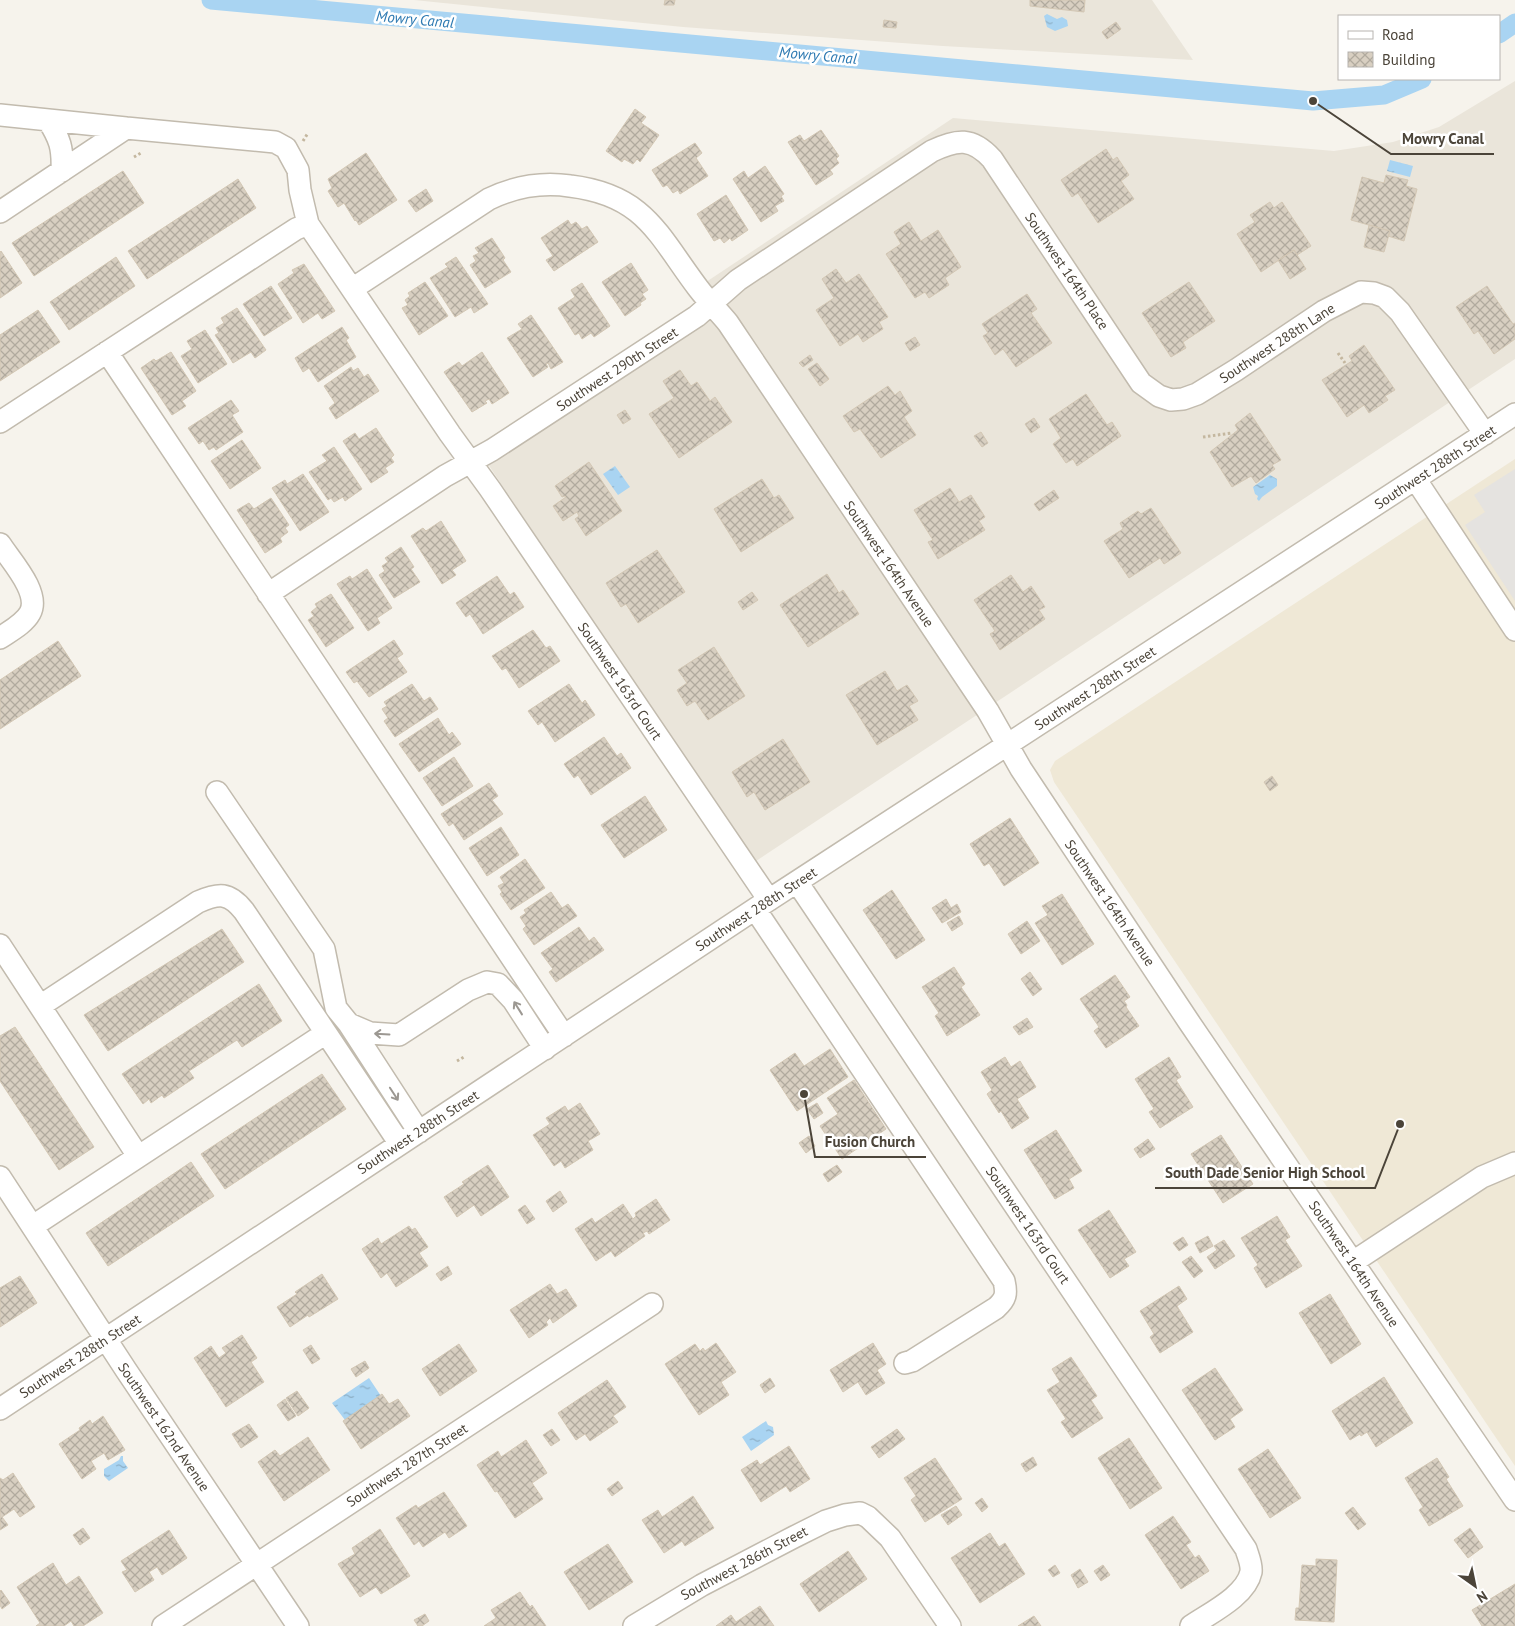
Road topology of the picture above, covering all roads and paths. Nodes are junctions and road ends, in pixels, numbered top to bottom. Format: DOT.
graph roads {
  1 [pos="0,114"];
  2 [pos="48,120"];
  3 [pos="126,128"];
  4 [pos="963,142"];
  5 [pos="141,152"];
  6 [pos="134,157"];
  7 [pos="62,171"];
  8 [pos="0,212"];
  9 [pos="308,224"];
  10 [pos="352,289"];
  11 [pos="711,304"];
  12 [pos="107,352"];
  13 [pos="1338,353"];
  14 [pos="1345,363"];
  15 [pos="1171,400"];
  16 [pos="1515,414"];
  17 [pos="0,422"];
  18 [pos="1232,433"];
  19 [pos="1484,434"];
  20 [pos="1203,437"];
  21 [pos="471,461"];
  22 [pos="1416,480"];
  23 [pos="0,544"];
  24 [pos="268,594"];
  25 [pos="1515,630"];
  26 [pos="0,638"];
  27 [pos="1007,745"];
  28 [pos="217,792"];
  29 [pos="796,882"];
  30 [pos="762,904"];
  31 [pos="0,945"];
  32 [pos="40,1006"];
  33 [pos="349,1024"];
  34 [pos="326,1033"];
  35 [pos="564,1036"];
  36 [pos="545,1049"];
  37 [pos="464,1057"];
  38 [pos="457,1061"];
  39 [pos="419,1132"];
  40 [pos="400,1144"];
  41 [pos="138,1156"];
  42 [pos="1515,1163"];
  43 [pos="0,1177"];
  44 [pos="33,1226"];
  45 [pos="1353,1262"];
  46 [pos="652,1304"];
  47 [pos="106,1339"];
  48 [pos="905,1363"];
  49 [pos="0,1409"];
  50 [pos="1515,1500"];
  51 [pos="256,1564"];
  52 [pos="163,1626"];
  53 [pos="298,1626"];
  54 [pos="634,1626"];
  55 [pos="950,1626"];
  56 [pos="1191,1626"];
  1 -- 2 [label="street"];
  2 -- 3 [label="street"];
  2 -- 7 [label="street"];
  3 -- 7 [label="street"];
  3 -- 9 [label="street"];
  4 -- 11 [label="street, Southwest 290th Street"];
  4 -- 15 [label="street, Southwest 164th Place"];
  5 -- 6 [label="path"];
  7 -- 8 [label="street"];
  9 -- 10 [label="street, Southwest 163rd Court"];
  9 -- 12 [label="street"];
  10 -- 11 [label="street, Southwest 164th Avenue"];
  10 -- 21 [label="street, Southwest 163rd Court"];
  11 -- 21 [label="street, Southwest 290th Street"];
  11 -- 27 [label="street, Southwest 164th Avenue"];
  12 -- 17 [label="street"];
  12 -- 24 [label="street"];
  13 -- 14 [label="path"];
  15 -- 19 [label="street, Southwest 288th Lane"];
  16 -- 19 [label="street, Southwest 288th Street"];
  18 -- 20 [label="path"];
  19 -- 22 [label="street, Southwest 288th Street"];
  21 -- 24 [label="street, Southwest 290th Street"];
  21 -- 30 [label="street, Southwest 163rd Court"];
  22 -- 25 [label="street"];
  22 -- 27 [label="street, Southwest 288th Street"];
  23 -- 26 [label="street"];
  24 -- 35 [label="street"];
  27 -- 29 [label="street, Southwest 288th Street"];
  27 -- 45 [label="street, Southwest 164th Avenue"];
  28 -- 33 [label="street"];
  29 -- 30 [label="street, Southwest 288th Street"];
  29 -- 56 [label="street, Southwest 163rd Court"];
  30 -- 35 [label="street, Southwest 288th Street"];
  30 -- 48 [label="street, Southwest 163rd Court"];
  31 -- 32 [label="street"];
  32 -- 34 [label="street"];
  32 -- 41 [label="street"];
  36 -- 33 [label="street, one-way"];
  33 -- 39 [label="street, one-way"];
  34 -- 40 [label="street"];
  34 -- 41 [label="street"];
  35 -- 36 [label="street, Southwest 288th Street"];
  36 -- 39 [label="street, Southwest 288th Street"];
  37 -- 38 [label="path"];
  39 -- 40 [label="street, Southwest 288th Street"];
  40 -- 47 [label="street, Southwest 288th Street"];
  41 -- 44 [label="street"];
  42 -- 45 [label="street"];
  43 -- 44 [label="street, Southwest 162nd Avenue"];
  44 -- 47 [label="street, Southwest 162nd Avenue"];
  45 -- 50 [label="street, Southwest 164th Avenue"];
  46 -- 51 [label="street, Southwest 287th Street"];
  47 -- 49 [label="street, Southwest 288th Street"];
  47 -- 51 [label="street, Southwest 162nd Avenue"];
  51 -- 52 [label="street, Southwest 287th Street"];
  51 -- 53 [label="street, Southwest 162nd Avenue"];
  54 -- 55 [label="street, Southwest 286th Street"];
}
